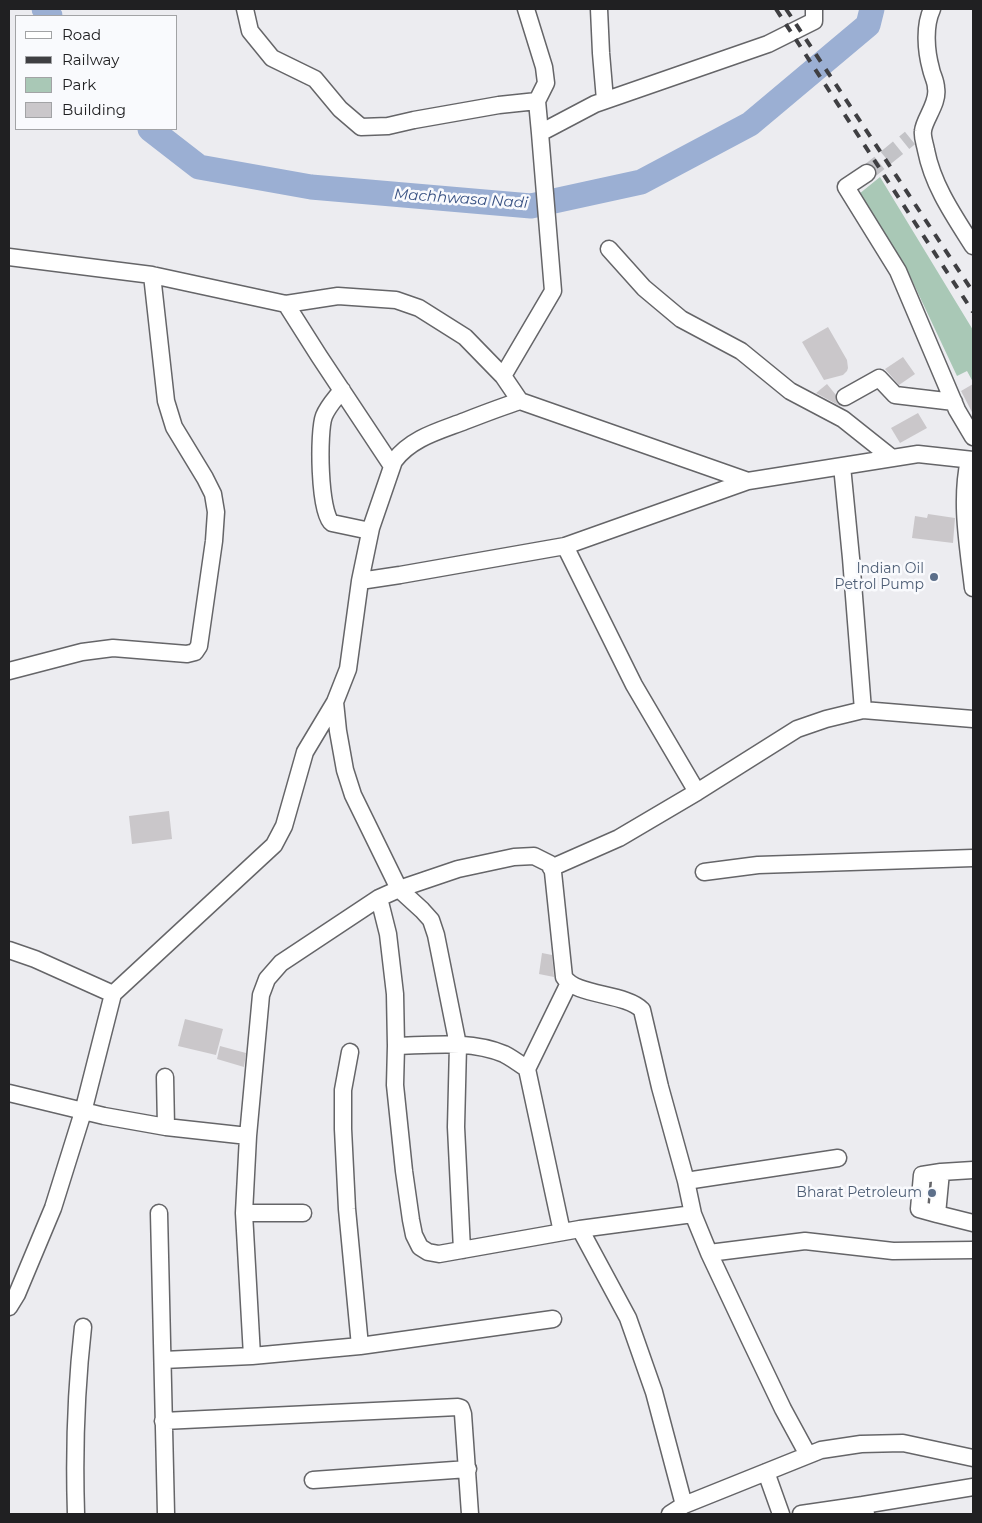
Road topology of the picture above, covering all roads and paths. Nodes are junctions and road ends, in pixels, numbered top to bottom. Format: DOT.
graph roads {
  1 [pos="245,9"];
  2 [pos="526,9"];
  3 [pos="599,9"];
  4 [pos="814,9"];
  5 [pos="932,9"];
  6 [pos="605,100"];
  7 [pos="537,101"];
  8 [pos="540,134"];
  9 [pos="867,173"];
  10 [pos="973,246"];
  11 [pos="609,250"];
  12 [pos="9,257"];
  13 [pos="152,275"];
  14 [pos="286,304"];
  15 [pos="503,376"];
  16 [pos="342,390"];
  17 [pos="845,397"];
  18 [pos="520,400"];
  19 [pos="954,402"];
  20 [pos="973,437"];
  21 [pos="892,458"];
  22 [pos="971,460"];
  23 [pos="392,466"];
  24 [pos="842,466"];
  25 [pos="748,481"];
  26 [pos="370,531"];
  27 [pos="565,546"];
  28 [pos="360,580"];
  29 [pos="973,588"];
  30 [pos="9,671"];
  31 [pos="335,702"];
  32 [pos="863,710"];
  33 [pos="973,719"];
  34 [pos="697,792"];
  35 [pos="973,858"];
  36 [pos="552,868"];
  37 [pos="704,872"];
  38 [pos="399,889"];
  39 [pos="379,898"];
  40 [pos="9,950"];
  41 [pos="569,983"];
  42 [pos="114,994"];
  43 [pos="458,1045"];
  44 [pos="396,1046"];
  45 [pos="350,1052"];
  46 [pos="527,1069"];
  47 [pos="165,1077"];
  48 [pos="9,1093"];
  49 [pos="83,1112"];
  50 [pos="166,1127"];
  51 [pos="248,1136"];
  52 [pos="838,1158"];
  53 [pos="973,1170"];
  54 [pos="686,1181"];
  55 [pos="159,1213"];
  56 [pos="244,1213"];
  57 [pos="303,1213"];
  58 [pos="694,1214"];
  59 [pos="973,1223"];
  60 [pos="580,1229"];
  61 [pos="562,1232"];
  62 [pos="462,1250"];
  63 [pos="973,1250"];
  64 [pos="709,1253"];
  65 [pos="11,1295"];
  66 [pos="553,1319"];
  67 [pos="84,1326"];
  68 [pos="360,1346"];
  69 [pos="252,1356"];
  70 [pos="163,1360"];
  71 [pos="163,1421"];
  72 [pos="808,1455"];
  73 [pos="973,1458"];
  74 [pos="468,1469"];
  75 [pos="766,1472"];
  76 [pos="313,1480"];
  77 [pos="973,1487"];
  78 [pos="684,1505"];
  79 [pos="864,1510"];
  80 [pos="76,1514"];
  81 [pos="166,1514"];
  82 [pos="470,1514"];
  83 [pos="670,1514"];
  84 [pos="781,1514"];
  85 [pos="801,1514"];
  1 -- 7 [label="street"];
  2 -- 7 [label="street"];
  3 -- 6 [label="street"];
  4 -- 6 [label="street"];
  5 -- 10 [label="street"];
  6 -- 8 [label="street"];
  7 -- 8 [label="street"];
  8 -- 15 [label="street"];
  9 -- 19 [label="street"];
  11 -- 21 [label="street"];
  12 -- 13 [label="street"];
  13 -- 14 [label="street"];
  13 -- 30 [label="street"];
  14 -- 15 [label="street"];
  14 -- 16 [label="street"];
  15 -- 18 [label="street"];
  16 -- 23 [label="street"];
  16 -- 26 [label="street"];
  17 -- 19 [label="street"];
  18 -- 23 [label="street"];
  18 -- 25 [label="street"];
  19 -- 20 [label="street"];
  21 -- 22 [label="street"];
  21 -- 24 [label="street"];
  22 -- 29 [label="street"];
  23 -- 26 [label="street"];
  24 -- 25 [label="street"];
  24 -- 32 [label="street"];
  25 -- 27 [label="street"];
  26 -- 28 [label="street"];
  27 -- 28 [label="street"];
  27 -- 34 [label="street"];
  28 -- 31 [label="street"];
  31 -- 38 [label="street"];
  31 -- 42 [label="street"];
  32 -- 33 [label="street"];
  32 -- 34 [label="street"];
  34 -- 36 [label="street"];
  35 -- 37 [label="street"];
  36 -- 38 [label="street"];
  36 -- 41 [label="street"];
  38 -- 39 [label="street"];
  38 -- 43 [label="street"];
  39 -- 44 [label="street"];
  39 -- 51 [label="street"];
  40 -- 42 [label="street"];
  41 -- 46 [label="street"];
  41 -- 54 [label="street"];
  42 -- 49 [label="street"];
  43 -- 44 [label="street"];
  43 -- 46 [label="street"];
  43 -- 62 [label="street"];
  44 -- 62 [label="street"];
  45 -- 68 [label="street"];
  46 -- 61 [label="street"];
  47 -- 50 [label="street"];
  48 -- 49 [label="street"];
  49 -- 50 [label="street"];
  49 -- 65 [label="street"];
  50 -- 51 [label="street"];
  51 -- 56 [label="street"];
  52 -- 54 [label="street"];
  53 -- 59 [label="street"];
  54 -- 58 [label="street"];
  55 -- 70 [label="street"];
  56 -- 57 [label="street"];
  56 -- 69 [label="street"];
  58 -- 60 [label="street"];
  58 -- 64 [label="street"];
  60 -- 61 [label="street"];
  60 -- 78 [label="street"];
  61 -- 62 [label="street"];
  63 -- 64 [label="street"];
  64 -- 72 [label="street"];
  66 -- 68 [label="street"];
  67 -- 80 [label="street"];
  68 -- 69 [label="street"];
  69 -- 70 [label="street"];
  70 -- 71 [label="street"];
  71 -- 74 [label="street"];
  71 -- 81 [label="street"];
  72 -- 73 [label="street"];
  72 -- 75 [label="street"];
  74 -- 76 [label="street"];
  74 -- 82 [label="street"];
  75 -- 78 [label="street"];
  75 -- 84 [label="street"];
  77 -- 79 [label="street"];
  78 -- 83 [label="street"];
  79 -- 85 [label="street"];
}
